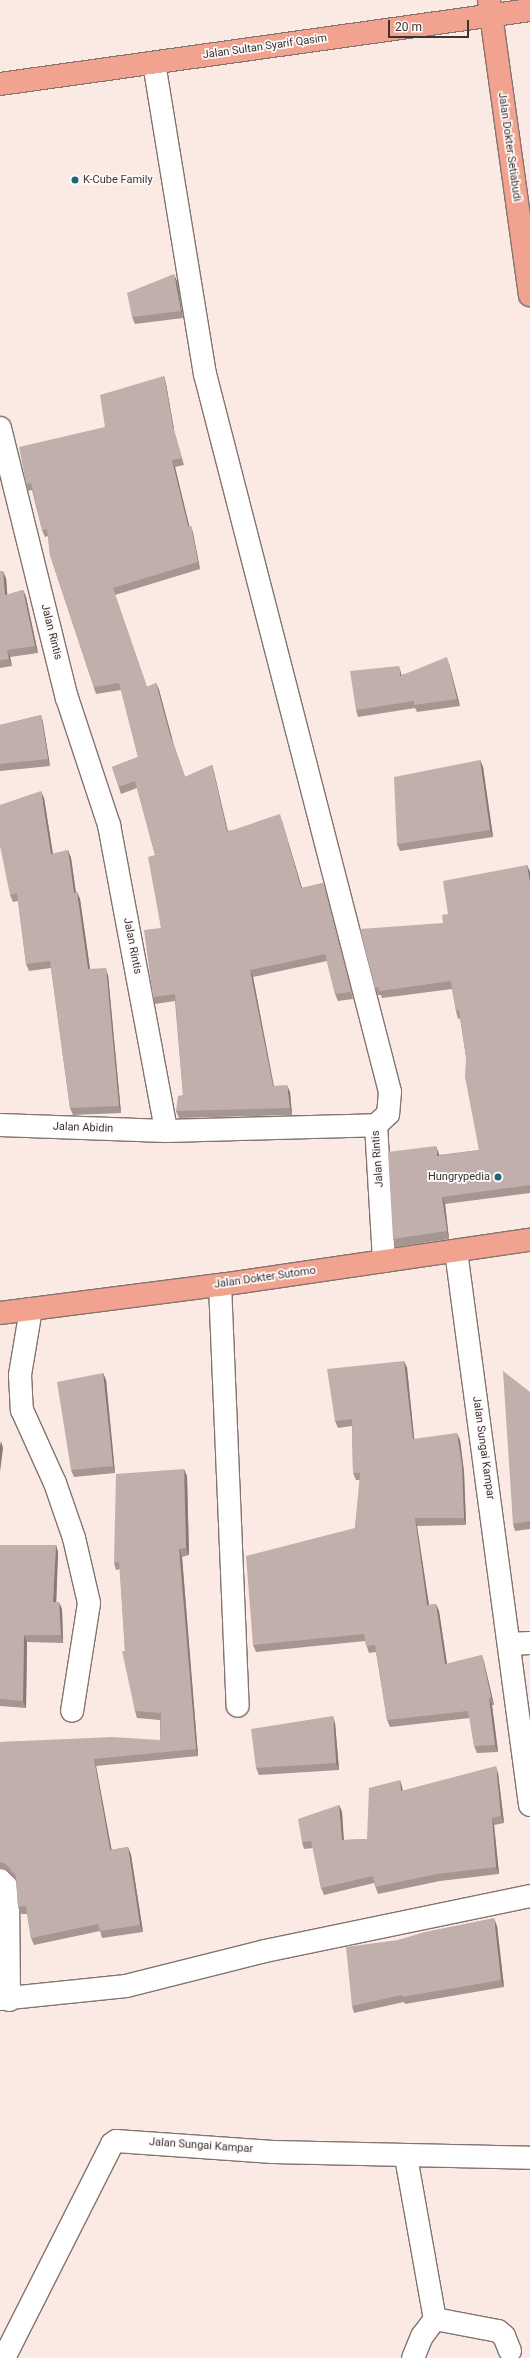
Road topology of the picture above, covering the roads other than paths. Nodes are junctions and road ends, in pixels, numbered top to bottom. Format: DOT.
graph roads {
  1 [pos="490,8"];
  2 [pos="530,10"];
  3 [pos="154,63"];
  4 [pos="0,84"];
  5 [pos="530,295"];
  6 [pos="1,441"];
  7 [pos="0,1125"];
  8 [pos="376,1125"];
  9 [pos="166,1131"];
  10 [pos="530,1240"];
  11 [pos="456,1251"];
  12 [pos="384,1261"];
  13 [pos="220,1285"];
  14 [pos="31,1309"];
  15 [pos="0,1313"];
  16 [pos="520,1644"];
  17 [pos="238,1706"];
  18 [pos="72,1711"];
  19 [pos="530,1805"];
  20 [pos="0,1880"];
  21 [pos="530,1896"];
  22 [pos="5,1999"];
  23 [pos="406,2157"];
  24 [pos="530,2158"];
  25 [pos="435,2319"];
  26 [pos="510,2351"];
  27 [pos="4,2358"];
  28 [pos="413,2358"];
  1 -- 2 [label="main road, Jalan Sultan Syarif Qasim"];
  1 -- 3 [label="main road, Jalan Sultan Syarif Qasim"];
  1 -- 5 [label="main road, Jalan Dokter Setiabudi"];
  3 -- 4 [label="main road, Jalan Sultan Syarif Qasim"];
  3 -- 8 [label="street"];
  6 -- 9 [label="street, Jalan Rintis"];
  7 -- 9 [label="street, Jalan Abidin"];
  8 -- 9 [label="street, Jalan Rintis"];
  8 -- 12 [label="street, Jalan Rintis"];
  10 -- 11 [label="main road, Jalan Dokter Sutomo"];
  11 -- 12 [label="main road, Jalan Dokter Sutomo"];
  11 -- 16 [label="street, Jalan Sungai Kampar"];
  12 -- 13 [label="main road, Jalan Dokter Sutomo"];
  13 -- 14 [label="main road, Jalan Dokter Sutomo"];
  13 -- 17 [label="street"];
  14 -- 15 [label="main road, Jalan Dokter Sutomo"];
  14 -- 18 [label="street"];
  16 -- 19 [label="street, Jalan Sungai Kampar"];
  20 -- 22 [label="street"];
  21 -- 22 [label="street"];
  23 -- 24 [label="street, Jalan Sungai Kampar"];
  23 -- 25 [label="street"];
  23 -- 27 [label="street, Jalan Sungai Kampar"];
  25 -- 26 [label="street"];
  25 -- 28 [label="street"];
}
